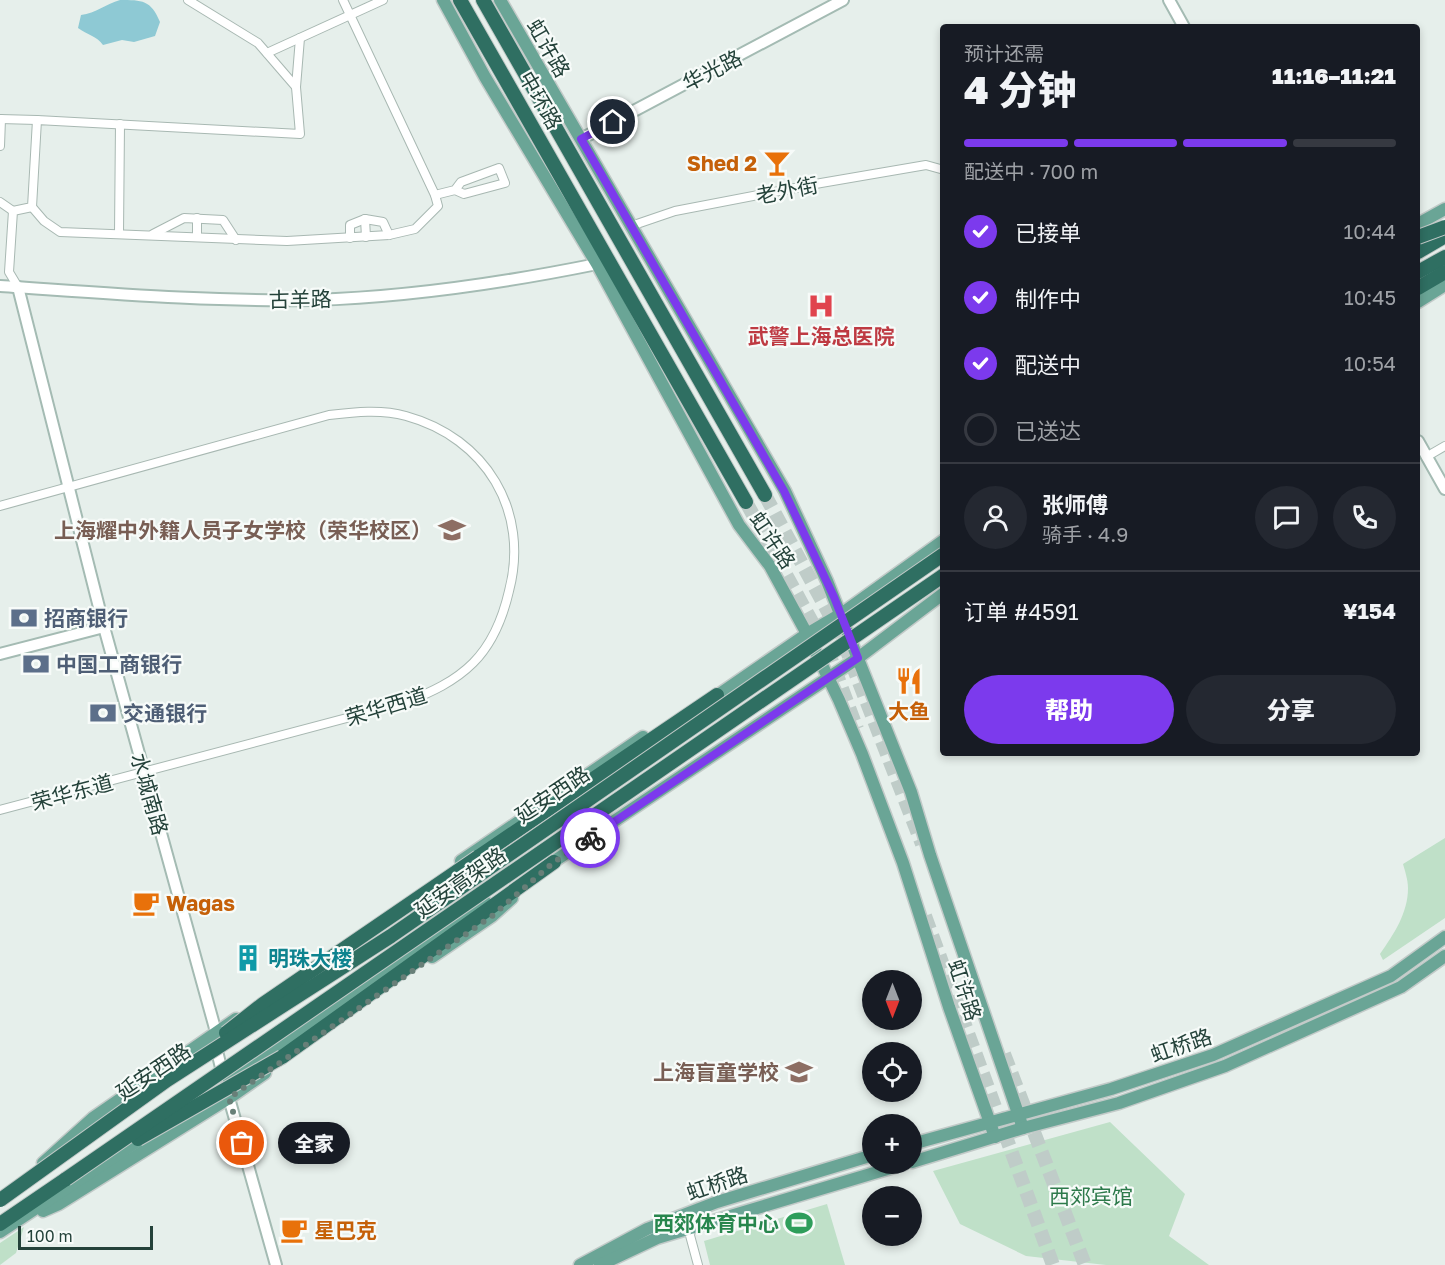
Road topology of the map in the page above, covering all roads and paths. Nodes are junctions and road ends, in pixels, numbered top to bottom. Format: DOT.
graph roads {
  1 [pos="188,0"];
  2 [pos="343,0"];
  3 [pos="383,0"];
  4 [pos="442,0"];
  5 [pos="460,0"];
  6 [pos="483,0"];
  7 [pos="500,0"];
  8 [pos="843,0"];
  9 [pos="1169,0"];
  10 [pos="350,14"];
  11 [pos="1182,24"];
  12 [pos="300,38"];
  13 [pos="267,53"];
  14 [pos="296,87"];
  15 [pos="1,118"];
  16 [pos="37,120"];
  17 [pos="120,124"];
  18 [pos="581,139"];
  19 [pos="0,146"];
  20 [pos="940,169"];
  21 [pos="455,190"];
  22 [pos="435,195"];
  23 [pos="0,202"];
  24 [pos="32,207"];
  25 [pos="1445,209"];
  26 [pos="13,211"];
  27 [pos="197,218"];
  28 [pos="364,219"];
  29 [pos="1420,223"];
  30 [pos="631,226"];
  31 [pos="1445,226"];
  32 [pos="118,233"];
  33 [pos="152,235"];
  34 [pos="389,235"];
  35 [pos="1445,236"];
  36 [pos="197,237"];
  37 [pos="366,237"];
  38 [pos="350,238"];
  39 [pos="1420,238"];
  40 [pos="236,240"];
  41 [pos="1420,251"];
  42 [pos="1445,259"];
  43 [pos="597,264"];
  44 [pos="1445,272"];
  45 [pos="1420,273"];
  46 [pos="1445,285"];
  47 [pos="0,286"];
  48 [pos="18,287"];
  49 [pos="1420,287"];
  50 [pos="1420,301"];
  51 [pos="1420,445"];
  52 [pos="1445,446"];
  53 [pos="1426,457"];
  54 [pos="70,488"];
  55 [pos="1445,489"];
  56 [pos="765,495"];
  57 [pos="746,502"];
  58 [pos="0,506"];
  59 [pos="940,543"];
  60 [pos="940,557"];
  61 [pos="940,578"];
  62 [pos="940,596"];
  63 [pos="841,614"];
  64 [pos="104,627"];
  65 [pos="807,634"];
  66 [pos="0,654"];
  67 [pos="858,658"];
  68 [pos="828,678"];
  69 [pos="717,695"];
  70 [pos="144,773"];
  71 [pos="0,810"];
  72 [pos="554,862"];
  73 [pos="1445,937"];
  74 [pos="1445,956"];
  75 [pos="216,1032"];
  76 [pos="216,1051"];
  77 [pos="167,1080"];
  78 [pos="225,1083"];
  79 [pos="229,1098"];
  80 [pos="1018,1114"];
  81 [pos="990,1123"];
  82 [pos="1023,1128"];
  83 [pos="995,1137"];
  84 [pos="922,1141"];
  85 [pos="862,1158"];
  86 [pos="922,1159"];
  87 [pos="870,1174"];
  88 [pos="66,1179"];
  89 [pos="15,1187"];
  90 [pos="0,1198"];
  91 [pos="5,1224"];
  92 [pos="688,1228"];
  93 [pos="0,1232"];
  94 [pos="276,1265"];
  95 [pos="580,1265"];
  96 [pos="600,1265"];
  97 [pos="698,1265"];
  1 -- 13 [label="street"];
  2 -- 10 [label="street"];
  3 -- 10 [label="street"];
  4 -- 43 [label="main road, 虹许路"];
  5 -- 57 [label="highway, 中环路"];
  6 -- 56 [label="highway, 中环路"];
  7 -- 18 [label="main road, 虹许路"];
  8 -- 18 [label="street, 华光路"];
  9 -- 11 [label="street"];
  10 -- 12 [label="street"];
  10 -- 22 [label="street"];
  12 -- 13 [label="street"];
  12 -- 14 [label="street"];
  13 -- 14 [label="street"];
  14 -- 17 [label="street"];
  15 -- 16 [label="street"];
  15 -- 19 [label="street"];
  16 -- 17 [label="street"];
  16 -- 24 [label="street"];
  17 -- 32 [label="street"];
  18 -- 30 [label="main road, 虹许路"];
  20 -- 30 [label="street, 老外街"];
  21 -- 21 [label="street"];
  21 -- 22 [label="street"];
  22 -- 34 [label="street"];
  23 -- 26 [label="street"];
  24 -- 26 [label="street"];
  24 -- 32 [label="street"];
  25 -- 29 [label="main road"];
  26 -- 48 [label="street"];
  27 -- 33 [label="street"];
  27 -- 36 [label="street"];
  27 -- 40 [label="street"];
  28 -- 34 [label="street"];
  28 -- 37 [label="street"];
  28 -- 38 [label="street"];
  30 -- 63 [label="main road, 虹许路"];
  31 -- 39 [label="highway, bridge"];
  32 -- 33 [label="street"];
  33 -- 36 [label="street"];
  34 -- 37 [label="street"];
  35 -- 41 [label="highway"];
  36 -- 40 [label="street"];
  37 -- 38 [label="street"];
  38 -- 40 [label="street"];
  42 -- 45 [label="highway"];
  43 -- 48 [label="street, 古羊路"];
  43 -- 65 [label="main road, 虹许路"];
  44 -- 49 [label="highway"];
  46 -- 50 [label="main road"];
  47 -- 48 [label="street, 古羊路"];
  48 -- 54 [label="street, 水城南路"];
  51 -- 53 [label="street"];
  52 -- 53 [label="street"];
  53 -- 55 [label="street"];
  54 -- 58 [label="street"];
  54 -- 64 [label="street, 水城南路"];
  54 -- 70 [label="street, 荣华西道"];
  59 -- 63 [label="main road, 延安西路"];
  60 -- 77 [label="highway, 延安高架路, bridge"];
  61 -- 88 [label="highway, 延安高架路, bridge"];
  62 -- 67 [label="main road"];
  63 -- 65 [label="main road, 延安西路"];
  63 -- 67 [label="main road, 虹许路"];
  64 -- 66 [label="street"];
  64 -- 70 [label="street, 水城南路"];
  65 -- 68 [label="main road, 虹许路"];
  65 -- 69 [label="main road, 延安西路"];
  67 -- 68 [label="main road"];
  67 -- 80 [label="main road, 虹许路"];
  68 -- 72 [label="main road"];
  68 -- 81 [label="main road, 虹许路"];
  69 -- 75 [label="main road"];
  69 -- 76 [label="main road, 延安西路"];
  69 -- 77 [label="highway, bridge"];
  70 -- 71 [label="street, 荣华东道"];
  70 -- 75 [label="street, 水城南路"];
  72 -- 78 [label="main road"];
  72 -- 79 [label="main road"];
  72 -- 88 [label="highway, bridge"];
  73 -- 80 [label="main road, 虹桥路"];
  74 -- 82 [label="main road, 虹桥路"];
  75 -- 76 [label="street, 水城南路"];
  75 -- 89 [label="main road"];
  76 -- 78 [label="street, 水城南路"];
  76 -- 89 [label="main road, 延安西路"];
  77 -- 90 [label="highway, 延安高架路, bridge"];
  78 -- 79 [label="street, 水城南路"];
  78 -- 91 [label="main road"];
  79 -- 91 [label="main road"];
  79 -- 94 [label="street, 水城南路"];
  80 -- 81 [label="main road, 虹桥路"];
  80 -- 82 [label="main road, 虹许路"];
  81 -- 83 [label="main road, 虹许路"];
  81 -- 84 [label="main road, 虹桥路"];
  82 -- 83 [label="main road, 虹桥路"];
  83 -- 86 [label="main road, 虹桥路"];
  85 -- 95 [label="main road, 虹桥路"];
  87 -- 92 [label="main road, 虹桥路"];
  88 -- 91 [label="highway, 延安高架路"];
  89 -- 90 [label="main road, 延安西路"];
  91 -- 93 [label="main road"];
  92 -- 96 [label="main road, 虹桥路"];
  92 -- 97 [label="street"];
}
